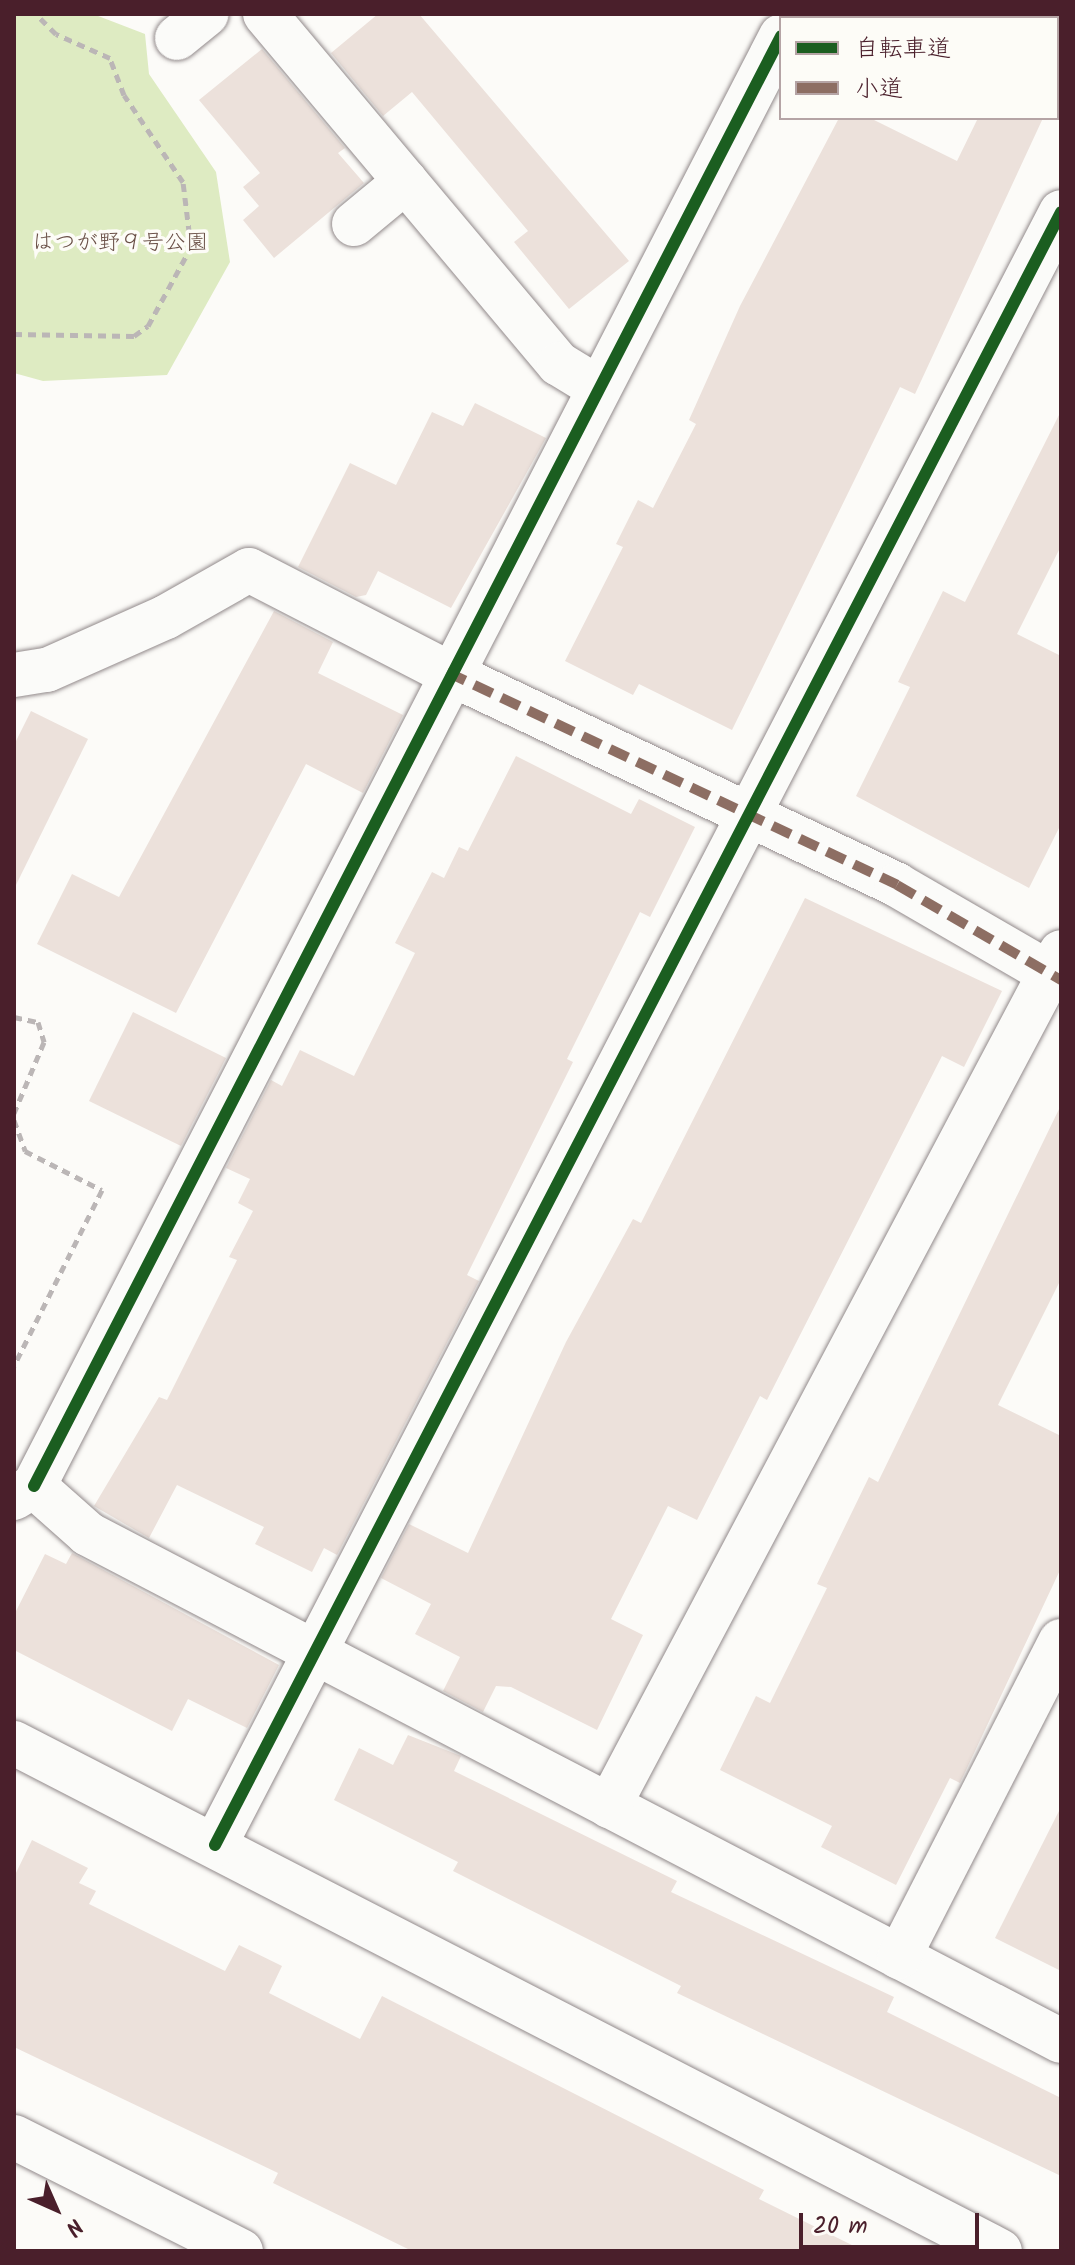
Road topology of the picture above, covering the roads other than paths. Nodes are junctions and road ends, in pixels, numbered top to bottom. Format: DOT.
graph roads {
  1 [pos="265,14"];
  2 [pos="779,40"];
  3 [pos="406,181"];
  4 [pos="1061,212"];
  5 [pos="354,224"];
  6 [pos="595,386"];
  7 [pos="447,672"];
  8 [pos="14,675"];
  9 [pos="749,815"];
  10 [pos="1057,968"];
  11 [pos="24,1492"];
  12 [pos="1061,1641"];
  13 [pos="316,1657"];
  14 [pos="14,1743"];
  15 [pos="609,1806"];
  16 [pos="215,1845"];
  17 [pos="899,1957"];
  18 [pos="1061,2041"];
  19 [pos="14,2137"];
  20 [pos="241,2251"];
  21 [pos="1000,2251"];
  1 -- 3 [label="street"];
  2 -- 6 [label="street"];
  3 -- 5 [label="street"];
  3 -- 6 [label="street"];
  4 -- 9 [label="street"];
  6 -- 7 [label="street"];
  7 -- 8 [label="street"];
  7 -- 9 [label="street"];
  7 -- 11 [label="street"];
  9 -- 10 [label="street"];
  9 -- 13 [label="street"];
  10 -- 15 [label="street"];
  11 -- 13 [label="street"];
  12 -- 17 [label="street"];
  13 -- 15 [label="street"];
  13 -- 16 [label="street"];
  14 -- 16 [label="street"];
  15 -- 17 [label="street"];
  16 -- 21 [label="street"];
  17 -- 18 [label="street"];
  19 -- 20 [label="street"];
}
